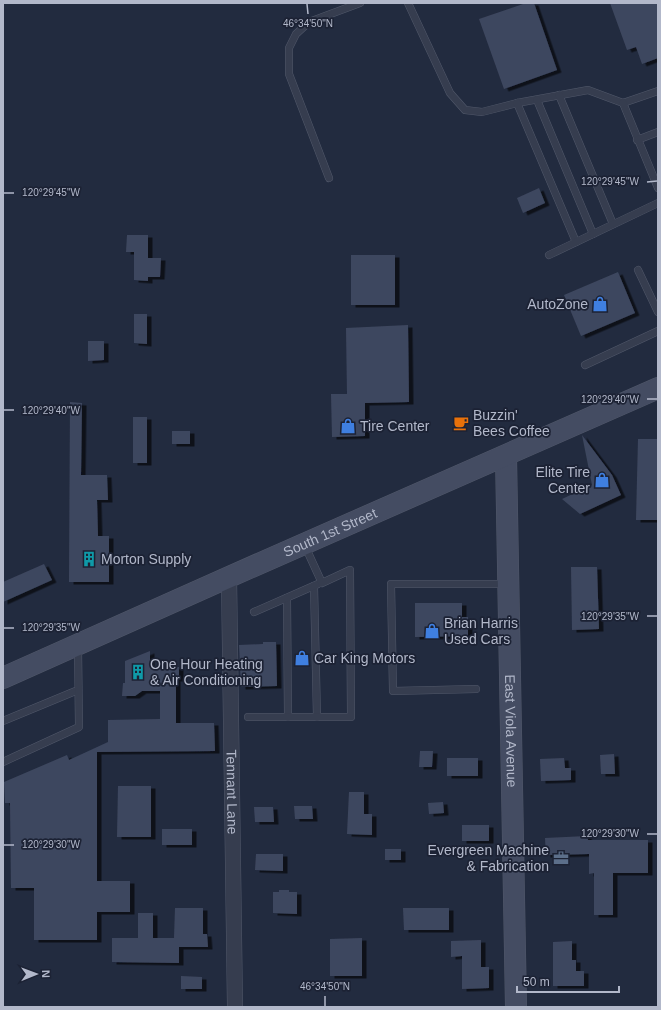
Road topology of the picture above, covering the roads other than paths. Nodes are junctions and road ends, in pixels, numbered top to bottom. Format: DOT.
graph roads {
  1 [pos="360,3"];
  2 [pos="408,3"];
  3 [pos="658,91"];
  4 [pos="559,95"];
  5 [pos="537,100"];
  6 [pos="517,103"];
  7 [pos="623,103"];
  8 [pos="658,132"];
  9 [pos="637,140"];
  10 [pos="329,178"];
  11 [pos="658,188"];
  12 [pos="658,203"];
  13 [pos="613,224"];
  14 [pos="594,234"];
  15 [pos="576,242"];
  16 [pos="549,255"];
  17 [pos="638,270"];
  18 [pos="658,312"];
  19 [pos="658,331"];
  20 [pos="585,364"];
  21 [pos="658,388"];
  22 [pos="506,456"];
  23 [pos="304,544"];
  24 [pos="229,577"];
  25 [pos="322,583"];
  26 [pos="508,584"];
  27 [pos="314,586"];
  28 [pos="287,598"];
  29 [pos="254,612"];
  30 [pos="78,644"];
  31 [pos="3,678"];
  32 [pos="476,689"];
  33 [pos="78,690"];
  34 [pos="248,717"];
  35 [pos="288,717"];
  36 [pos="318,717"];
  37 [pos="3,721"];
  38 [pos="3,762"];
  39 [pos="235,1007"];
  40 [pos="516,1007"];
  1 -- 10 [label="lane"];
  2 -- 6 [label="lane"];
  3 -- 7 [label="lane"];
  4 -- 5 [label="lane"];
  4 -- 7 [label="lane"];
  4 -- 13 [label="lane"];
  5 -- 6 [label="lane"];
  5 -- 14 [label="lane"];
  6 -- 15 [label="lane"];
  7 -- 9 [label="lane"];
  8 -- 9 [label="lane"];
  9 -- 11 [label="lane"];
  12 -- 13 [label="lane"];
  13 -- 14 [label="lane"];
  14 -- 15 [label="lane"];
  15 -- 16 [label="lane"];
  17 -- 18 [label="lane"];
  19 -- 20 [label="lane"];
  21 -- 22 [label="main road, South 1st Street"];
  22 -- 23 [label="main road, South 1st Street"];
  22 -- 26 [label="main road, East Viola Avenue"];
  23 -- 24 [label="main road, South 1st Street"];
  23 -- 25 [label="lane"];
  24 -- 30 [label="main road, South 1st Street"];
  24 -- 39 [label="street, Tennant Lane"];
  25 -- 27 [label="lane"];
  25 -- 36 [label="lane"];
  26 -- 32 [label="lane"];
  26 -- 40 [label="main road, East Viola Avenue"];
  27 -- 28 [label="lane"];
  27 -- 36 [label="lane"];
  28 -- 29 [label="lane"];
  28 -- 35 [label="lane"];
  30 -- 31 [label="main road, South 1st Street"];
  30 -- 33 [label="lane"];
  33 -- 37 [label="lane"];
  33 -- 38 [label="lane"];
  34 -- 35 [label="lane"];
  35 -- 36 [label="lane"];
}
